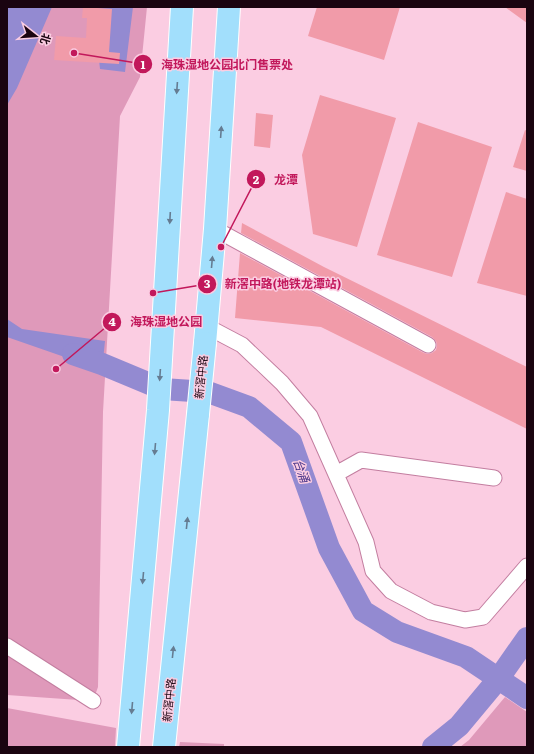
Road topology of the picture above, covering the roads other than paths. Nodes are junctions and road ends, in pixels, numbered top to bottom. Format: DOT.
graph roads {
  1 [pos="182,7"];
  2 [pos="229,7"];
  3 [pos="215,229"];
  4 [pos="205,334"];
  5 [pos="428,345"];
  6 [pos="336,474"];
  7 [pos="494,478"];
  8 [pos="527,566"];
  9 [pos="7,646"];
  10 [pos="93,701"];
  11 [pos="128,747"];
  12 [pos="164,747"];
  1 -- 11 [label="highway, one-way"];
  3 -- 2 [label="highway, 新滘中路, one-way"];
  4 -- 3 [label="highway, 新滘中路, one-way"];
  3 -- 5 [label="lane"];
  4 -- 6 [label="lane"];
  12 -- 4 [label="highway, 新滘中路, one-way, bridge"];
  6 -- 7 [label="lane"];
  6 -- 8 [label="lane"];
  9 -- 10 [label="lane"];
}
